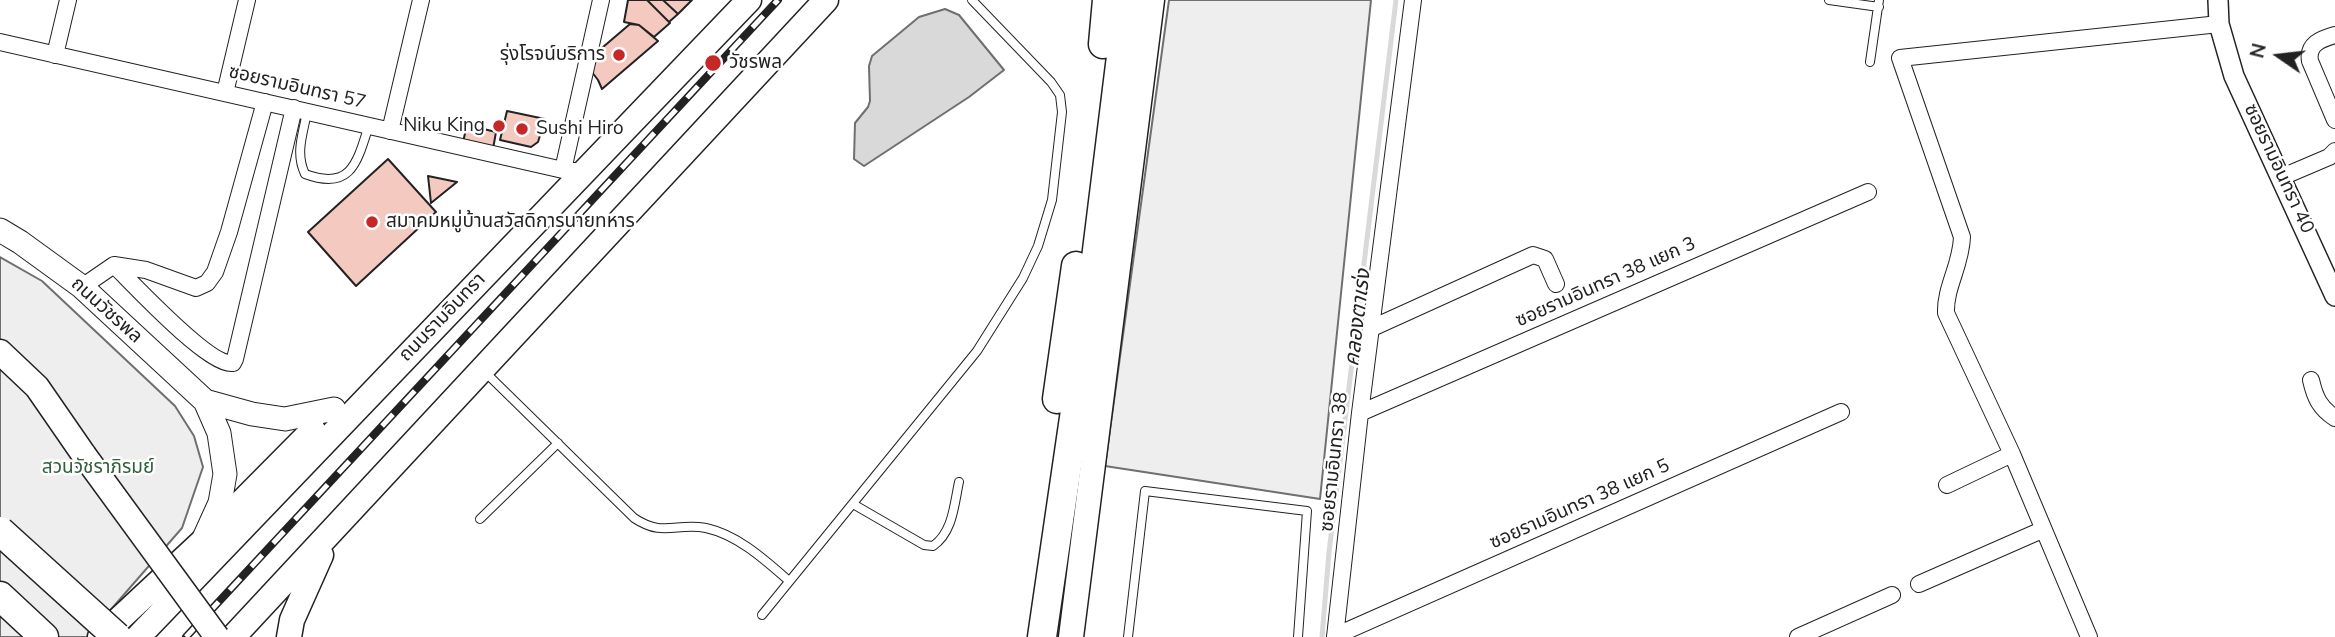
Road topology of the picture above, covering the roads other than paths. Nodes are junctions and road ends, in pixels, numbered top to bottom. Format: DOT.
graph roads {
  1 [pos="68,0"];
  2 [pos="247,0"];
  3 [pos="421,0"];
  4 [pos="601,0"];
  5 [pos="749,0"];
  6 [pos="826,0"];
  7 [pos="972,0"];
  8 [pos="1107,0"];
  9 [pos="1128,0"];
  10 [pos="1152,0"];
  11 [pos="1413,0"];
  12 [pos="1829,0"];
  13 [pos="2218,0"];
  14 [pos="1879,4"];
  15 [pos="2220,24"];
  16 [pos="2335,36"];
  17 [pos="0,42"];
  18 [pos="55,55"];
  19 [pos="1870,62"];
  20 [pos="225,93"];
  21 [pos="265,102"];
  22 [pos="301,110"];
  23 [pos="2335,120"];
  24 [pos="369,125"];
  25 [pos="390,131"];
  26 [pos="2335,150"];
  27 [pos="574,171"];
  28 [pos="2282,177"];
  29 [pos="1868,192"];
  30 [pos="0,230"];
  31 [pos="114,265"];
  32 [pos="486,272"];
  33 [pos="1556,284"];
  34 [pos="82,287"];
  35 [pos="2335,296"];
  36 [pos="1101,312"];
  37 [pos="1372,328"];
  38 [pos="0,352"];
  39 [pos="483,370"];
  40 [pos="2311,380"];
  41 [pos="205,401"];
  42 [pos="334,409"];
  43 [pos="1360,412"];
  44 [pos="1841,412"];
  45 [pos="2335,418"];
  46 [pos="558,443"];
  47 [pos="2012,454"];
  48 [pos="959,482"];
  49 [pos="1947,485"];
  50 [pos="853,504"];
  51 [pos="480,519"];
  52 [pos="2042,530"];
  53 [pos="0,531"];
  54 [pos="332,532"];
  55 [pos="202,542"];
  56 [pos="788,580"];
  57 [pos="1919,584"];
  58 [pos="1892,595"];
  59 [pos="0,596"];
  60 [pos="762,615"];
  61 [pos="44,637"];
  62 [pos="100,637"];
  63 [pos="117,637"];
  64 [pos="138,637"];
  65 [pos="217,637"];
  66 [pos="233,637"];
  67 [pos="289,637"];
  68 [pos="1024,637"];
  69 [pos="1042,637"];
  70 [pos="1071,637"];
  71 [pos="1128,637"];
  72 [pos="1298,637"];
  73 [pos="1335,637"];
  74 [pos="1798,637"];
  75 [pos="2089,637"];
  1 -- 18 [label="street"];
  2 -- 20 [label="street"];
  3 -- 25 [label="street"];
  4 -- 27 [label="street"];
  5 -- 27 [label="main road, ถนนรามอินทรา"];
  6 -- 39 [label="main road"];
  7 -- 50 [label="lane"];
  8 -- 68 [label="highway"];
  9 -- 36 [label="highway"];
  10 -- 36 [label="main road"];
  11 -- 37 [label="street, ซอยรามอินทรา 38"];
  12 -- 14 [label="lane"];
  13 -- 15 [label="street, ซอยรามอินทรา 40"];
  14 -- 19 [label="lane"];
  15 -- 28 [label="street, ซอยรามอินทรา 40"];
  15 -- 47 [label="street"];
  16 -- 23 [label="street"];
  17 -- 18 [label="street, ซอยรามอินทรา 57"];
  18 -- 20 [label="street, ซอยรามอินทรา 57"];
  20 -- 21 [label="street, ซอยรามอินทรา 57"];
  21 -- 22 [label="street, ซอยรามอินทรา 57"];
  21 -- 31 [label="street"];
  22 -- 24 [label="street, ซอยรามอินทรา 57"];
  22 -- 24 [label="lane"];
  22 -- 31 [label="street"];
  24 -- 25 [label="street, ซอยรามอินทรา 57"];
  25 -- 27 [label="street, ซอยรามอินทรา 57"];
  26 -- 28 [label="street"];
  27 -- 32 [label="main road, ถนนรามอินทรา"];
  28 -- 35 [label="street, ซอยรามอินทรา 40"];
  29 -- 43 [label="street, ซอยรามอินทรา 38 แยก 3"];
  30 -- 34 [label="main road, ถนนวัชรพล"];
  31 -- 34 [label="street"];
  32 -- 42 [label="main road"];
  32 -- 64 [label="main road, ถนนรามอินทรา"];
  33 -- 37 [label="street"];
  34 -- 41 [label="main road, ถนนวัชรพล"];
  36 -- 69 [label="highway"];
  36 -- 70 [label="main road"];
  37 -- 43 [label="street, ซอยรามอินทรา 38"];
  38 -- 65 [label="main road, bridge"];
  39 -- 46 [label="lane"];
  39 -- 54 [label="main road"];
  40 -- 45 [label="street"];
  41 -- 42 [label="main road, ถนนวัชรพล"];
  41 -- 55 [label="main road, ถนนวัชรพล"];
  42 -- 55 [label="main road"];
  43 -- 73 [label="street, ซอยรามอินทรา 38"];
  44 -- 73 [label="street, ซอยรามอินทรา 38 แยก 5"];
  46 -- 51 [label="lane"];
  46 -- 56 [label="lane"];
  47 -- 49 [label="street"];
  47 -- 52 [label="street"];
  48 -- 50 [label="lane"];
  50 -- 56 [label="lane"];
  52 -- 57 [label="street"];
  52 -- 75 [label="street"];
  53 -- 63 [label="highway, bridge"];
  54 -- 66 [label="main road"];
  54 -- 67 [label="main road"];
  55 -- 62 [label="main road"];
  56 -- 60 [label="lane"];
  58 -- 74 [label="street"];
  59 -- 61 [label="highway"];
  71 -- 72 [label="lane"];
}
